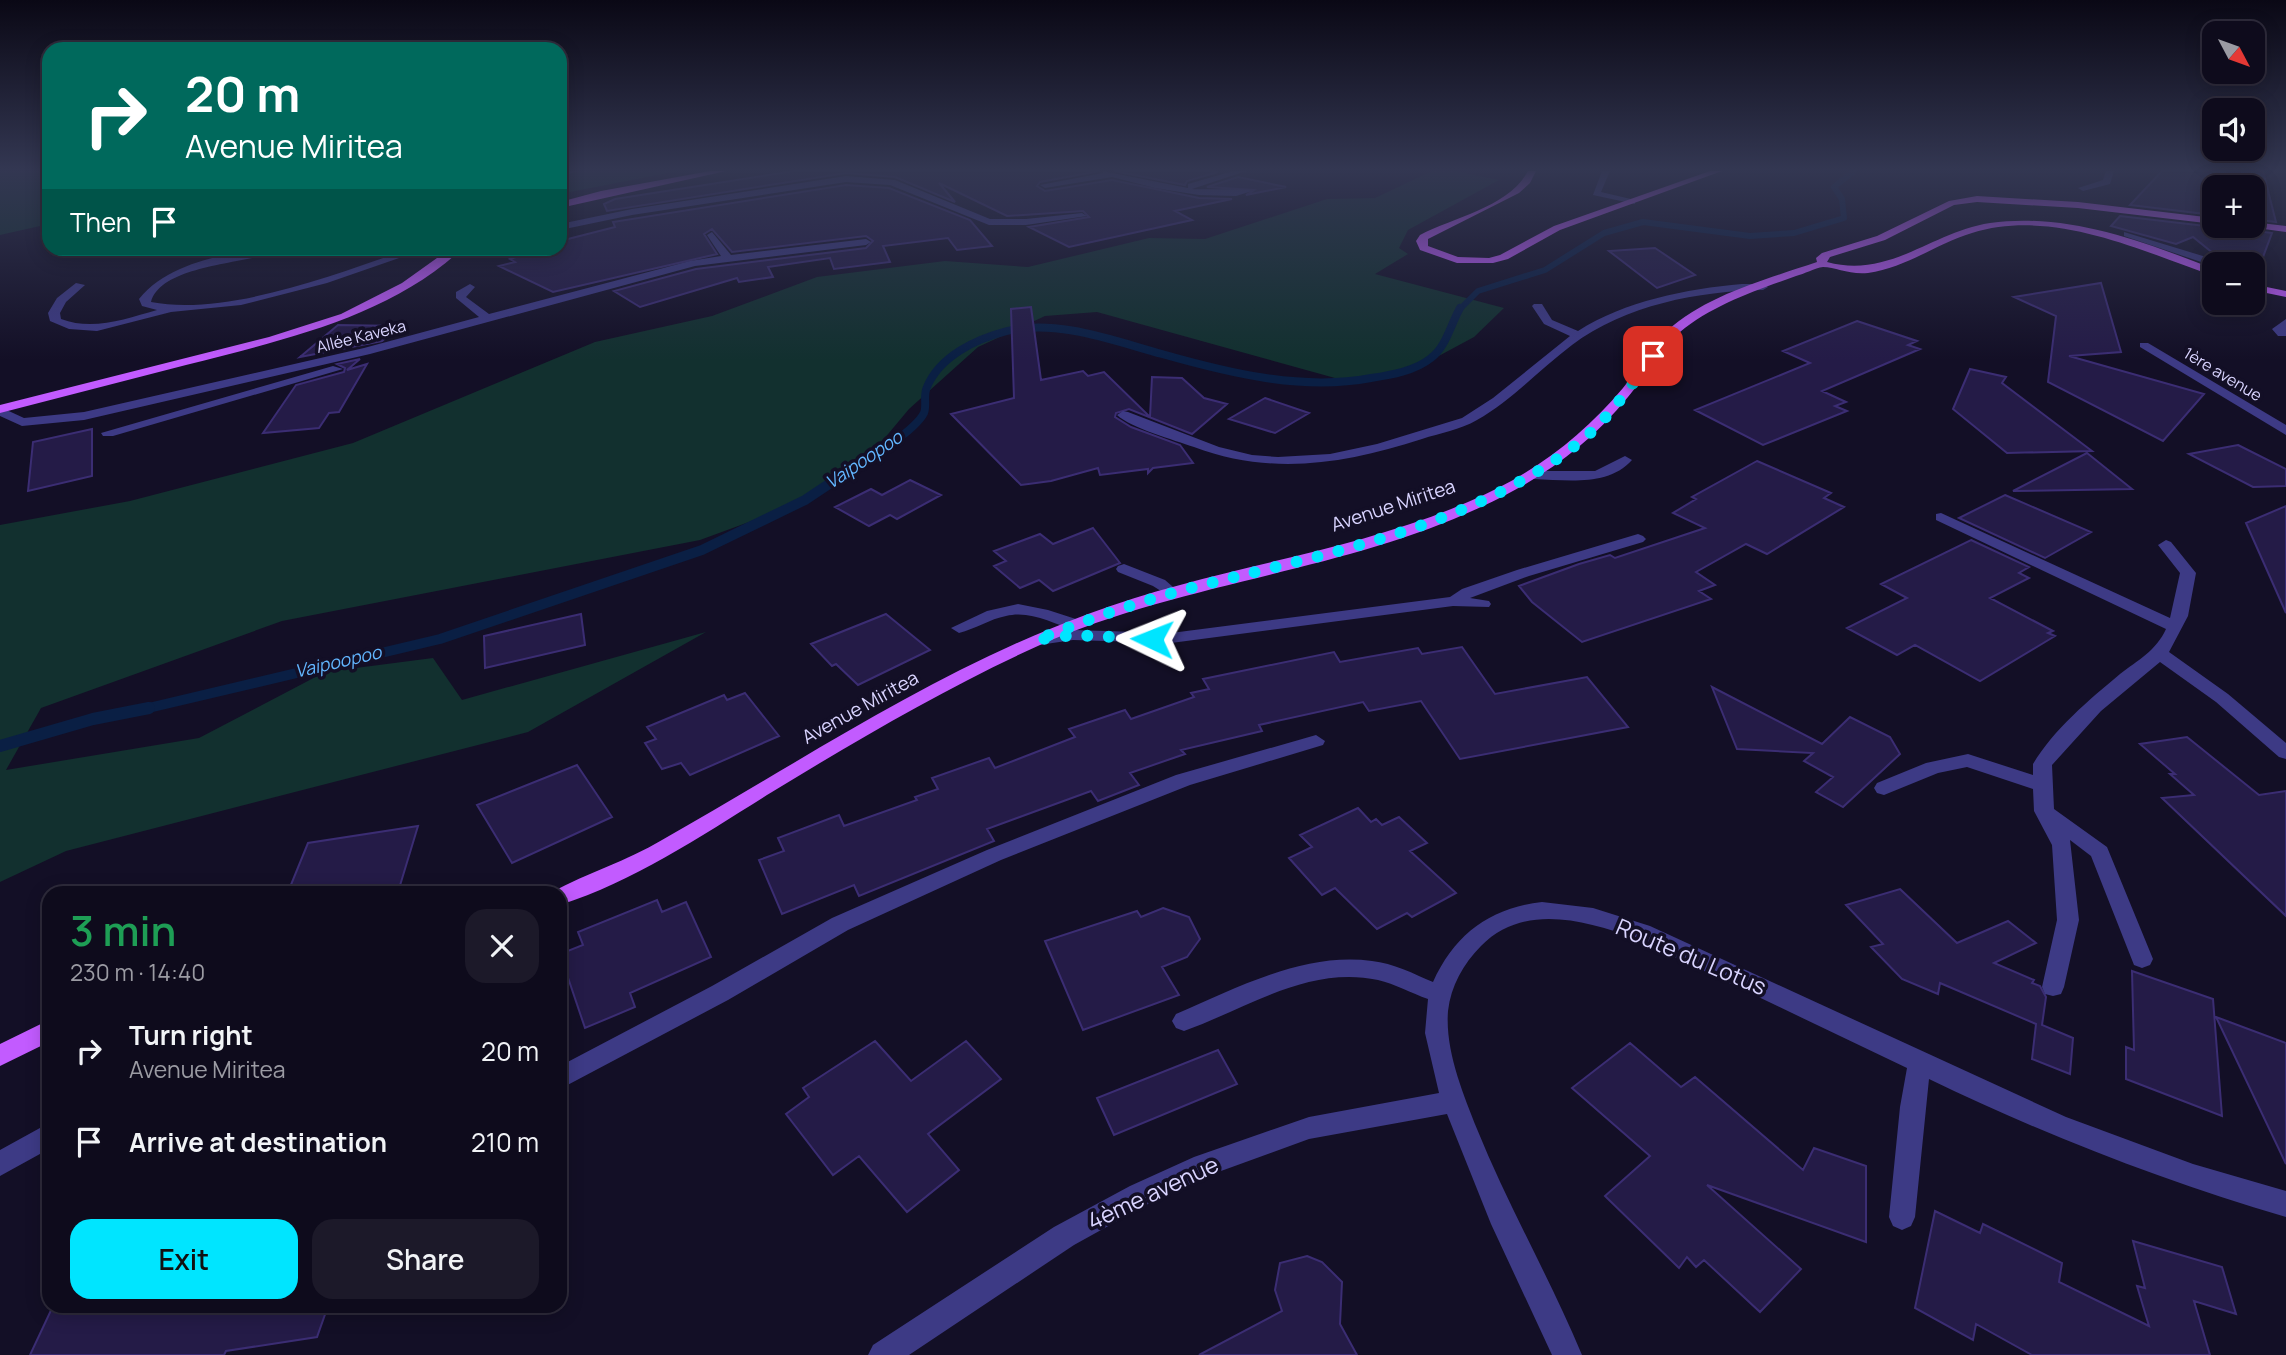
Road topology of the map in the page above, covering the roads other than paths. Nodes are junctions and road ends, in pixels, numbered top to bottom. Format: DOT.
graph roads {
  1 [pos="1430,234"];
  2 [pos="1546,234"];
  3 [pos="1887,234"];
  4 [pos="1964,234"];
  5 [pos="2089,234"];
  6 [pos="2127,234"];
  7 [pos="712,235"];
  8 [pos="866,242"];
  9 [pos="242,256"];
  10 [pos="396,256"];
  11 [pos="447,256"];
  12 [pos="728,258"];
  13 [pos="2202,258"];
  14 [pos="1822,264"];
  15 [pos="2202,269"];
  16 [pos="80,285"];
  17 [pos="470,287"];
  18 [pos="1763,287"];
  19 [pos="2265,290"];
  20 [pos="2286,295"];
  21 [pos="1538,306"];
  22 [pos="167,310"];
  23 [pos="488,319"];
  24 [pos="1578,335"];
  25 [pos="2144,345"];
  26 [pos="379,348"];
  27 [pos="202,377"];
  28 [pos="0,410"];
  29 [pos="107,411"];
  30 [pos="1122,415"];
  31 [pos="2286,431"];
  32 [pos="108,433"];
  33 [pos="1625,460"];
  34 [pos="1534,475"];
  35 [pos="1941,517"];
  36 [pos="1639,539"];
  37 [pos="2166,545"];
  38 [pos="1124,569"];
  39 [pos="1172,593"];
  40 [pos="1453,601"];
  41 [pos="1483,604"];
  42 [pos="1076,625"];
  43 [pos="2175,627"];
  44 [pos="960,628"];
  45 [pos="1036,640"];
  46 [pos="2159,653"];
  47 [pos="1316,741"];
  48 [pos="2286,752"];
  49 [pos="2042,785"];
  50 [pos="1884,788"];
  51 [pos="2043,811"];
  52 [pos="567,894"];
  53 [pos="2142,959"];
  54 [pos="2053,987"];
  55 [pos="1439,994"];
  56 [pos="1184,1021"];
  57 [pos="42,1034"];
  58 [pos="0,1056"];
  59 [pos="1920,1063"];
  60 [pos="567,1074"];
  61 [pos="1454,1102"];
  62 [pos="42,1139"];
  63 [pos="0,1164"];
  64 [pos="2286,1204"];
  65 [pos="1902,1217"];
  66 [pos="883,1355"];
  67 [pos="1567,1355"];
  1 -- 2 [label="main road"];
  3 -- 14 [label="main road, Avenue Miritea"];
  4 -- 14 [label="main road"];
  5 -- 15 [label="main road"];
  6 -- 13 [label="street"];
  7 -- 12 [label="street"];
  8 -- 12 [label="street, Allée Kaveka"];
  9 -- 22 [label="street"];
  10 -- 22 [label="street"];
  11 -- 28 [label="main road"];
  12 -- 23 [label="street, Allée Kaveka"];
  14 -- 18 [label="main road, Avenue Miritea"];
  16 -- 22 [label="street"];
  17 -- 23 [label="street"];
  18 -- 24 [label="street"];
  18 -- 34 [label="main road, Avenue Miritea"];
  19 -- 20 [label="main road"];
  21 -- 24 [label="street"];
  23 -- 26 [label="street, Allée Kaveka"];
  24 -- 30 [label="street"];
  25 -- 31 [label="street, 1ère avenue"];
  26 -- 29 [label="street, Allée Kaveka"];
  26 -- 32 [label="street"];
  27 -- 29 [label="street"];
  28 -- 29 [label="street, Allée Kaveka"];
  33 -- 34 [label="street"];
  34 -- 39 [label="main road, Avenue Miritea"];
  35 -- 43 [label="street"];
  36 -- 40 [label="street"];
  37 -- 43 [label="street"];
  38 -- 39 [label="street"];
  39 -- 42 [label="main road, Avenue Miritea"];
  40 -- 41 [label="street"];
  40 -- 45 [label="street"];
  42 -- 44 [label="street"];
  42 -- 45 [label="main road, Avenue Miritea"];
  43 -- 46 [label="street"];
  45 -- 52 [label="main road, Avenue Miritea"];
  46 -- 48 [label="street"];
  46 -- 49 [label="street"];
  47 -- 60 [label="street"];
  49 -- 50 [label="street"];
  49 -- 51 [label="street"];
  51 -- 53 [label="street"];
  51 -- 54 [label="street"];
  55 -- 56 [label="street"];
  55 -- 59 [label="street, Route du Lotus"];
  55 -- 61 [label="street, Route du Lotus"];
  57 -- 58 [label="main road"];
  59 -- 64 [label="street, Route du Lotus"];
  59 -- 65 [label="street"];
  61 -- 66 [label="street, 4ème avenue"];
  61 -- 67 [label="street, Route du Lotus"];
  62 -- 63 [label="street"];
}
